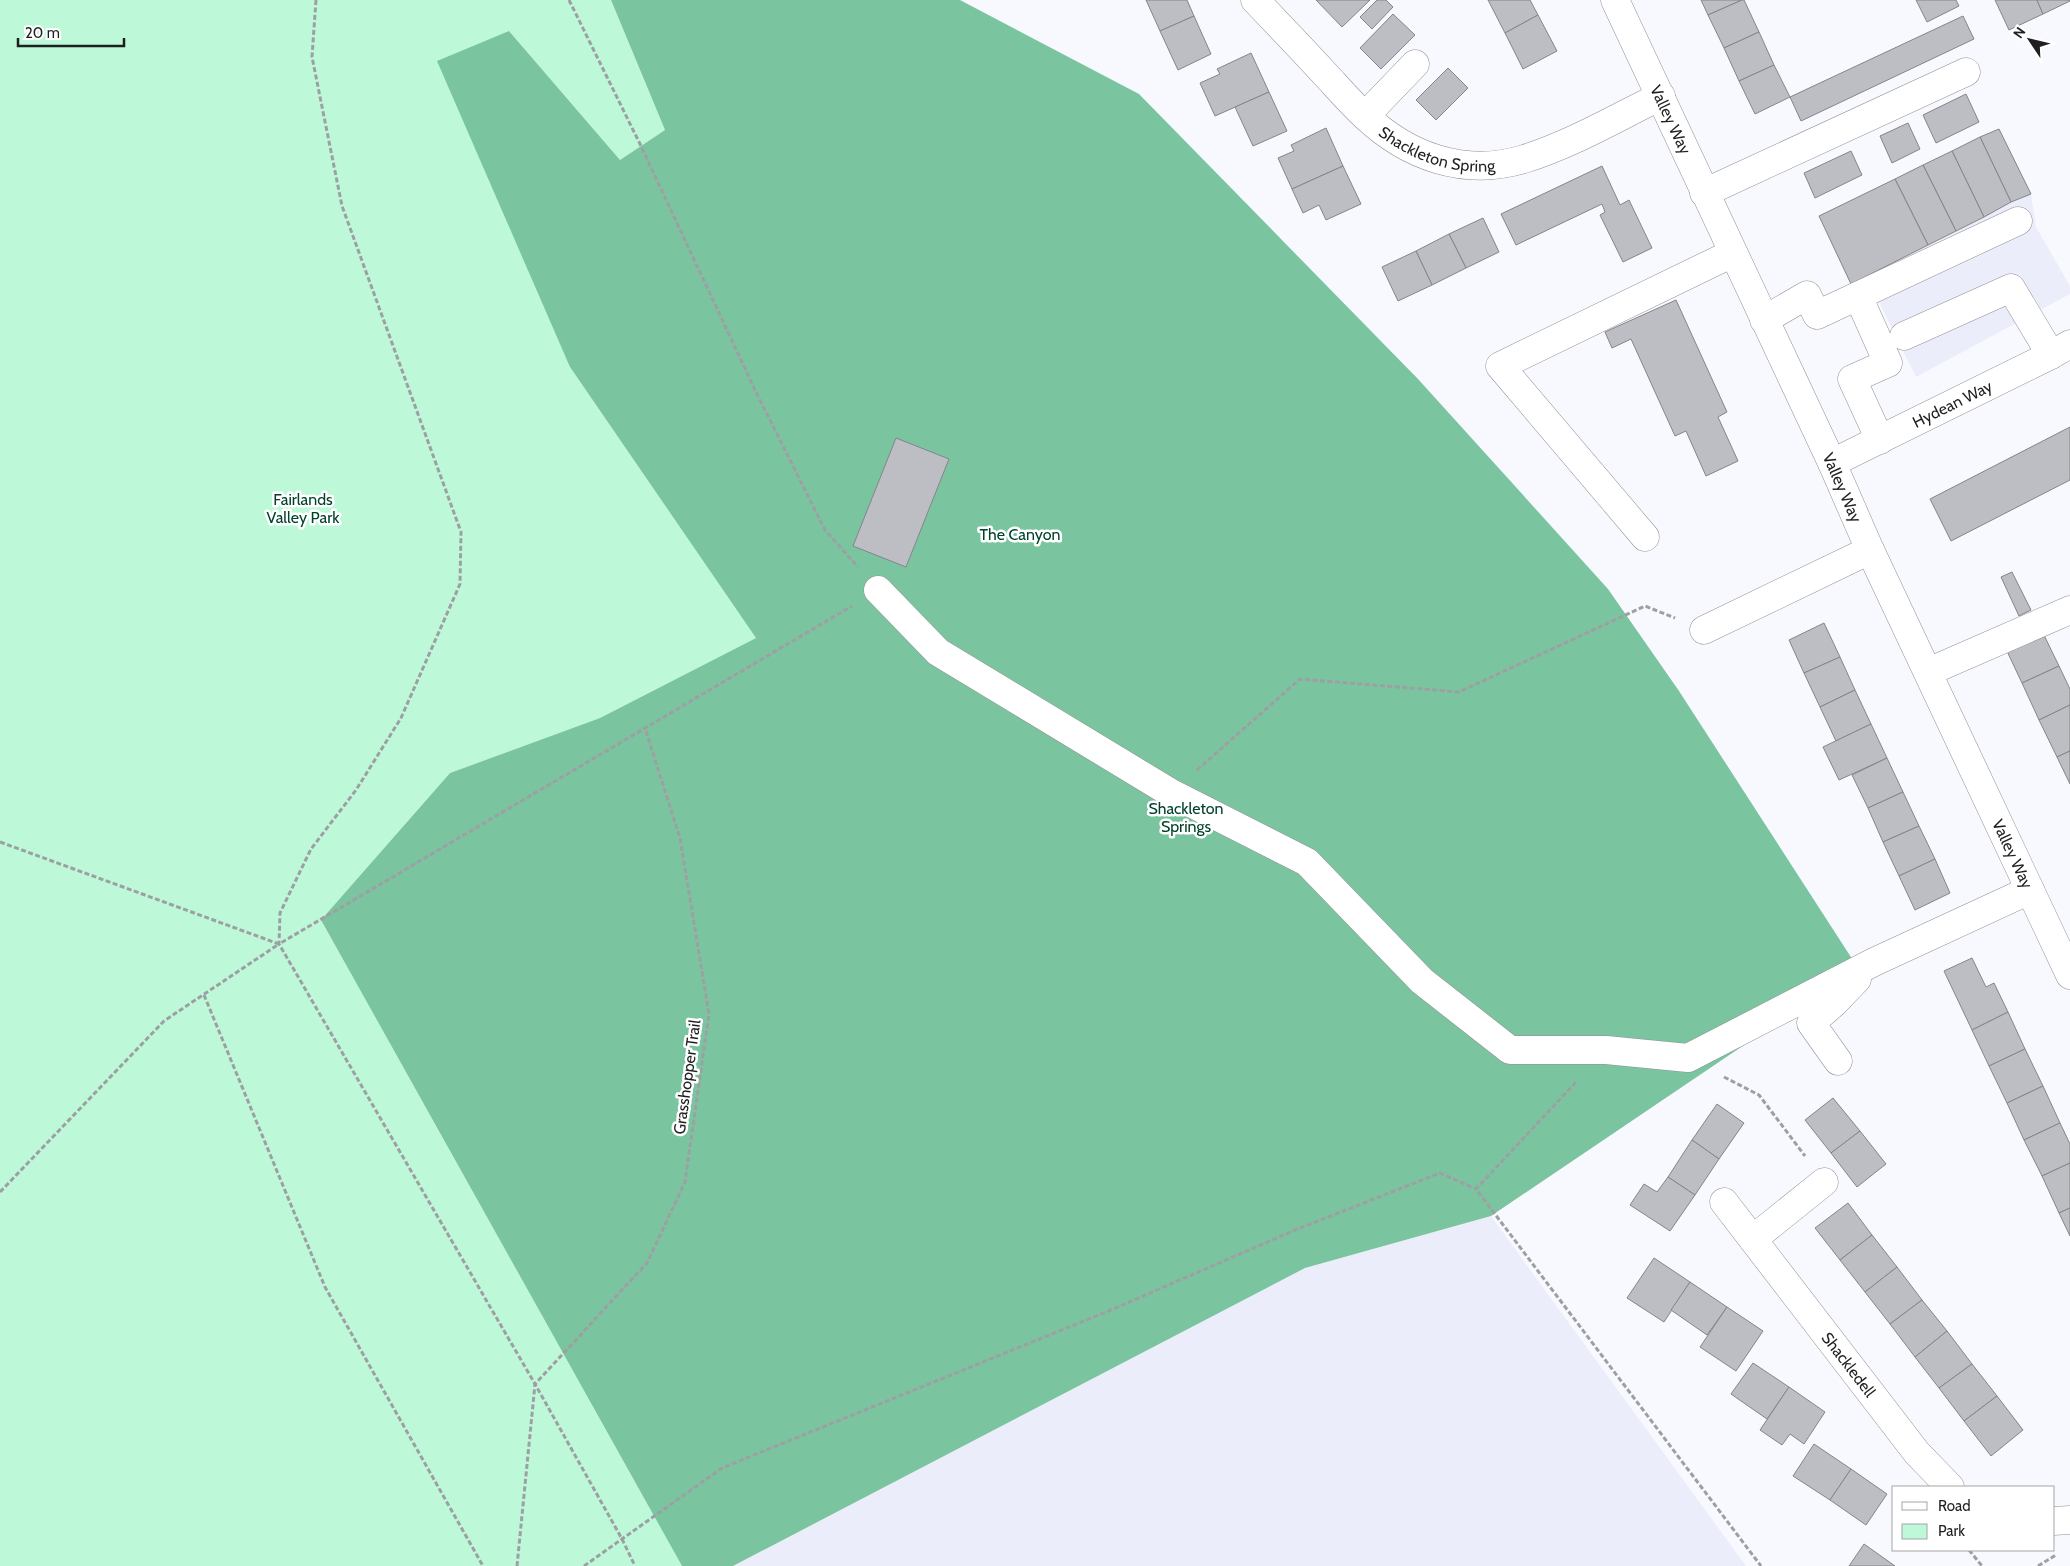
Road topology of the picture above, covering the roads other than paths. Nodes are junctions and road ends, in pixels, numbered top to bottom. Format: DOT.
graph roads {
  1 [pos="1255,0"];
  2 [pos="1615,0"];
  3 [pos="1414,64"];
  4 [pos="1966,72"];
  5 [pos="1661,96"];
  6 [pos="1365,116"];
  7 [pos="1704,193"];
  8 [pos="2018,221"];
  9 [pos="1733,254"];
  10 [pos="1858,296"];
  11 [pos="1764,320"];
  12 [pos="1904,336"];
  13 [pos="2061,350"];
  14 [pos="1880,440"];
  15 [pos="1832,463"];
  16 [pos="1645,537"];
  17 [pos="1870,550"];
  18 [pos="878,590"];
  19 [pos="2070,610"];
  20 [pos="1704,630"];
  21 [pos="1928,672"];
  22 [pos="2030,890"];
  23 [pos="1874,962"];
  24 [pos="2070,975"];
  25 [pos="1838,1061"];
  26 [pos="1824,1182"];
  27 [pos="1724,1202"];
  28 [pos="1753,1239"];
  29 [pos="1949,1486"];
  30 [pos="2070,1520"];
  31 [pos="2055,1521"];
  1 -- 6 [label="street, Shackleton Spring"];
  2 -- 5 [label="street, Valley Way"];
  3 -- 6 [label="street"];
  4 -- 7 [label="street"];
  5 -- 6 [label="street, Shackleton Spring"];
  5 -- 7 [label="street, Valley Way"];
  7 -- 9 [label="street, Valley Way"];
  8 -- 10 [label="street"];
  9 -- 11 [label="street, Valley Way"];
  9 -- 16 [label="street"];
  10 -- 11 [label="street"];
  10 -- 14 [label="street"];
  11 -- 15 [label="street, Valley Way"];
  12 -- 13 [label="street"];
  13 -- 14 [label="street, Hydean Way"];
  14 -- 15 [label="street, Hydean Way"];
  15 -- 17 [label="street, Valley Way"];
  17 -- 20 [label="street"];
  17 -- 21 [label="street, Valley Way"];
  18 -- 23 [label="street"];
  19 -- 21 [label="street"];
  21 -- 22 [label="street, Valley Way"];
  22 -- 23 [label="street"];
  22 -- 24 [label="street, Valley Way"];
  23 -- 25 [label="street"];
  26 -- 28 [label="street"];
  27 -- 28 [label="street, Shackledell"];
  28 -- 29 [label="street, Shackledell"];
  30 -- 31 [label="street"];
}
